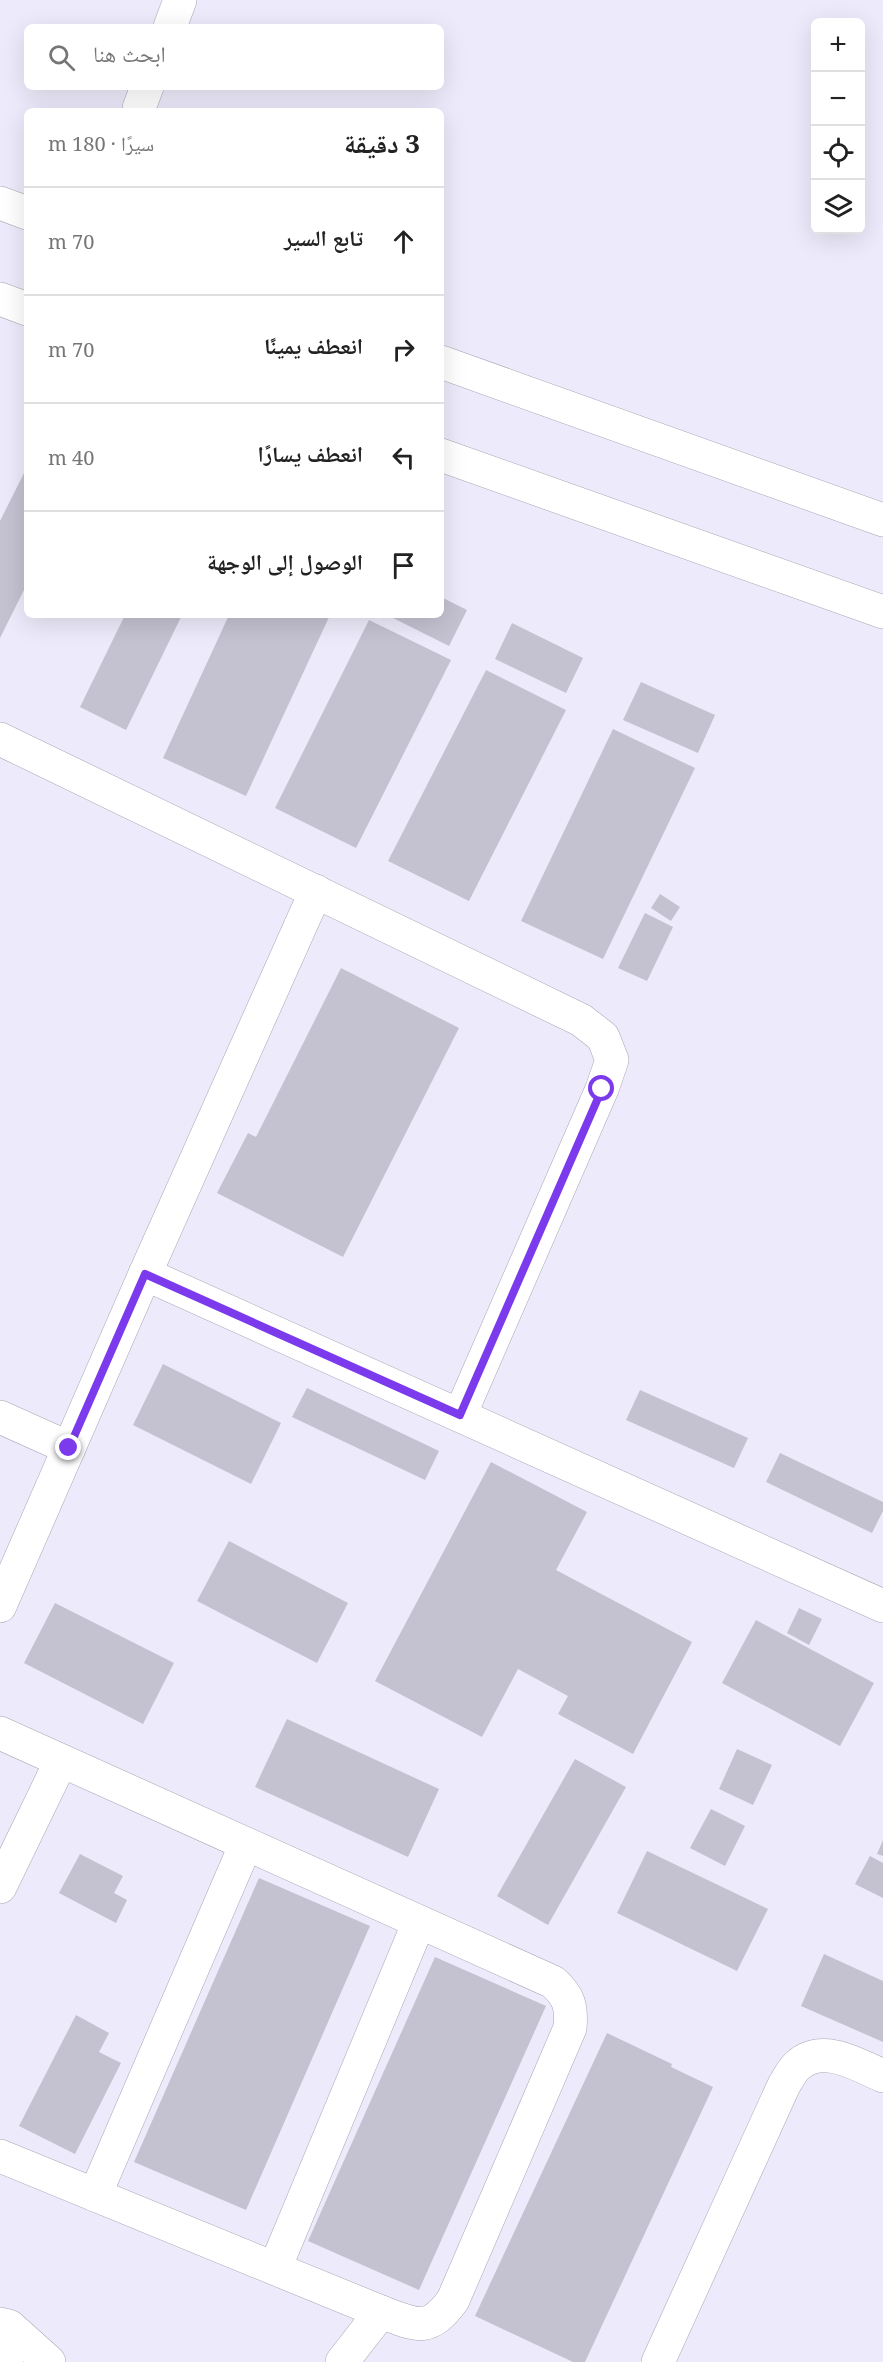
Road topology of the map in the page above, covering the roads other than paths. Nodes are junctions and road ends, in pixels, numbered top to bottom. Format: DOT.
graph roads {
  1 [pos="180,0"];
  2 [pos="171,24"];
  3 [pos="0,204"];
  4 [pos="24,212"];
  5 [pos="0,299"];
  6 [pos="24,308"];
  7 [pos="444,363"];
  8 [pos="444,456"];
  9 [pos="883,520"];
  10 [pos="883,612"];
  11 [pos="0,739"];
  12 [pos="316,891"];
  13 [pos="145,1274"];
  14 [pos="460,1415"];
  15 [pos="0,1417"];
  16 [pos="69,1448"];
  17 [pos="0,1606"];
  18 [pos="883,1606"];
  19 [pos="0,1734"];
  20 [pos="61,1761"];
  21 [pos="246,1844"];
  22 [pos="0,1887"];
  23 [pos="419,1922"];
  24 [pos="883,2076"];
  25 [pos="0,2156"];
  26 [pos="95,2195"];
  27 [pos="275,2268"];
  28 [pos="381,2312"];
  29 [pos="0,2324"];
  30 [pos="0,2356"];
  31 [pos="7,2362"];
  32 [pos="49,2362"];
  33 [pos="342,2362"];
  34 [pos="658,2362"];
  1 -- 2 [label="street"];
  3 -- 4 [label="street"];
  5 -- 6 [label="street"];
  7 -- 9 [label="street"];
  8 -- 10 [label="street"];
  11 -- 12 [label="street"];
  12 -- 13 [label="street"];
  12 -- 14 [label="street"];
  13 -- 14 [label="street"];
  13 -- 16 [label="street"];
  14 -- 18 [label="street"];
  15 -- 16 [label="street"];
  16 -- 17 [label="street"];
  19 -- 20 [label="street"];
  20 -- 21 [label="street"];
  20 -- 22 [label="street"];
  21 -- 23 [label="street"];
  21 -- 26 [label="street"];
  23 -- 27 [label="street"];
  23 -- 28 [label="street"];
  24 -- 34 [label="street"];
  25 -- 26 [label="street"];
  26 -- 27 [label="street"];
  27 -- 28 [label="street"];
  28 -- 33 [label="street"];
  29 -- 32 [label="street"];
  30 -- 31 [label="street"];
}
